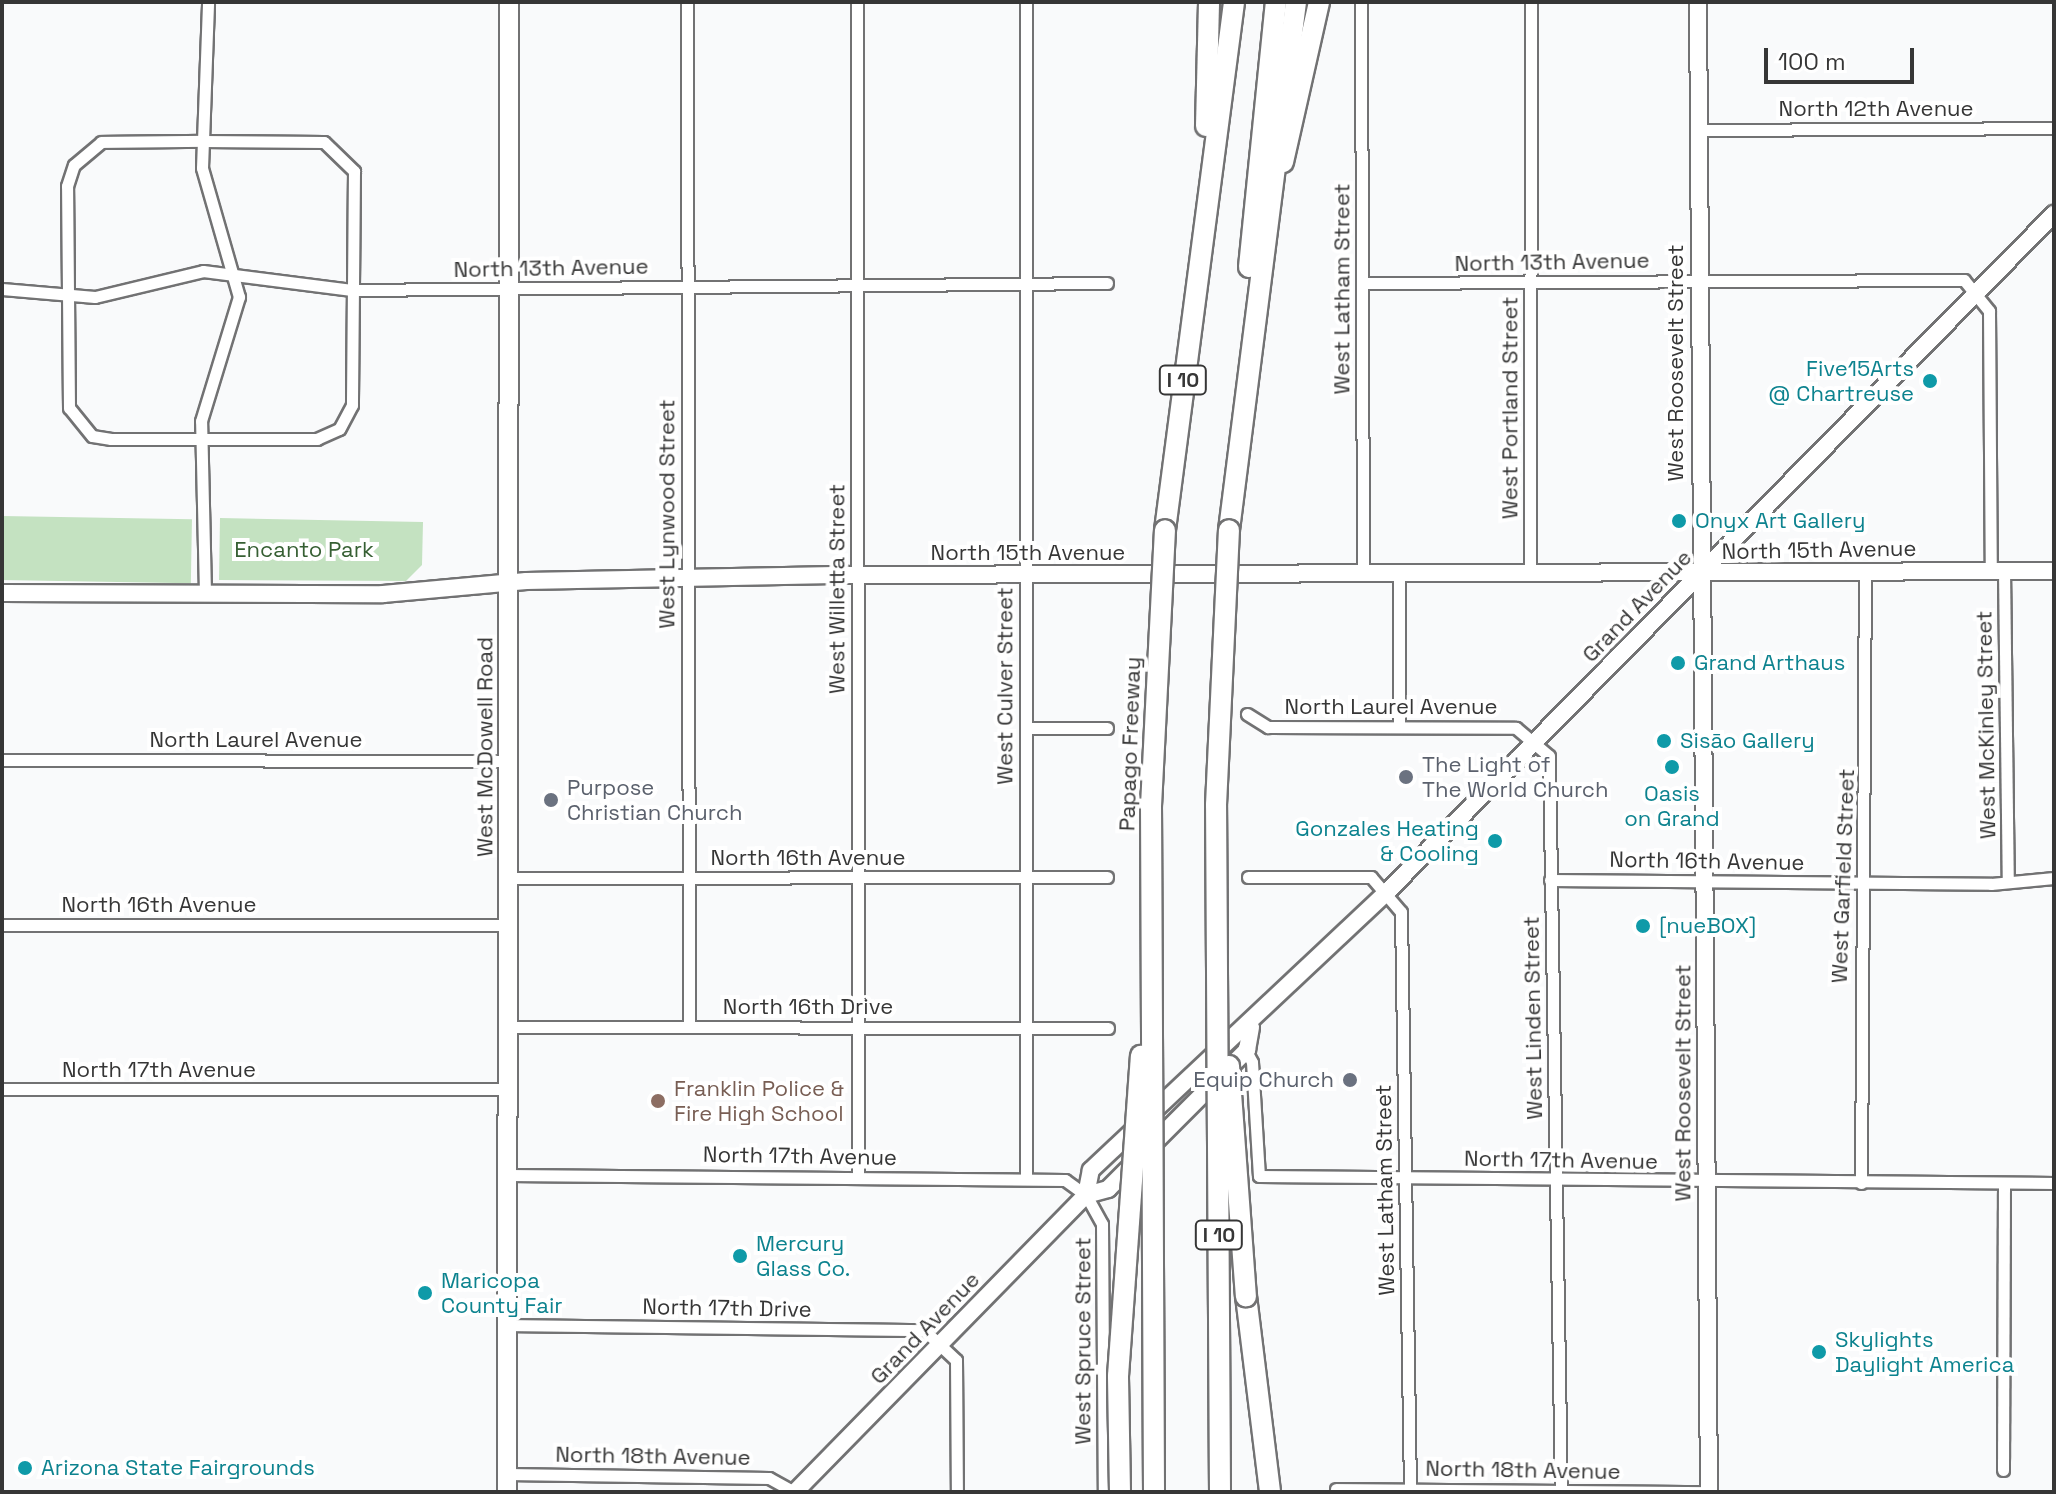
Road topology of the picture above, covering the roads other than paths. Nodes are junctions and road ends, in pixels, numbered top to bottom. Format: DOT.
graph roads {
  1 [pos="208,2"];
  2 [pos="509,2"];
  3 [pos="687,2"];
  4 [pos="857,2"];
  5 [pos="1026,2"];
  6 [pos="1209,2"];
  7 [pos="1234,2"];
  8 [pos="1240,2"];
  9 [pos="1276,2"];
  10 [pos="1296,2"];
  11 [pos="1319,2"];
  12 [pos="1361,2"];
  13 [pos="1531,2"];
  14 [pos="1698,2"];
  15 [pos="1226,61"];
  16 [pos="2054,128"];
  17 [pos="1698,130"];
  18 [pos="203,141"];
  19 [pos="1272,192"];
  20 [pos="2054,214"];
  21 [pos="1202,230"];
  22 [pos="238,278"];
  23 [pos="1698,280"];
  24 [pos="1530,282"];
  25 [pos="1107,283"];
  26 [pos="1363,283"];
  27 [pos="1025,285"];
  28 [pos="685,287"];
  29 [pos="858,288"];
  30 [pos="2,289"];
  31 [pos="352,290"];
  32 [pos="509,290"];
  33 [pos="1978,291"];
  34 [pos="67,293"];
  35 [pos="1240,431"];
  36 [pos="203,440"];
  37 [pos="1865,571"];
  38 [pos="1998,571"];
  39 [pos="2054,571"];
  40 [pos="1530,573"];
  41 [pos="1700,573"];
  42 [pos="857,575"];
  43 [pos="1026,575"];
  44 [pos="1363,575"];
  45 [pos="1399,575"];
  46 [pos="687,577"];
  47 [pos="511,582"];
  48 [pos="2,593"];
  49 [pos="205,593"];
  50 [pos="1247,714"];
  51 [pos="1399,727"];
  52 [pos="1026,728"];
  53 [pos="1107,728"];
  54 [pos="1535,741"];
  55 [pos="2,760"];
  56 [pos="510,761"];
  57 [pos="1025,877"];
  58 [pos="1107,877"];
  59 [pos="1248,877"];
  60 [pos="508,878"];
  61 [pos="689,878"];
  62 [pos="857,878"];
  63 [pos="2054,878"];
  64 [pos="2008,879"];
  65 [pos="1550,880"];
  66 [pos="1703,881"];
  67 [pos="1867,882"];
  68 [pos="1388,891"];
  69 [pos="2,925"];
  70 [pos="508,925"];
  71 [pos="1218,979"];
  72 [pos="1151,997"];
  73 [pos="509,1027"];
  74 [pos="689,1027"];
  75 [pos="857,1027"];
  76 [pos="1251,1027"];
  77 [pos="1025,1028"];
  78 [pos="1108,1028"];
  79 [pos="1230,1032"];
  80 [pos="1247,1050"];
  81 [pos="2,1089"];
  82 [pos="509,1089"];
  83 [pos="508,1175"];
  84 [pos="858,1177"];
  85 [pos="1026,1177"];
  86 [pos="1405,1178"];
  87 [pos="1555,1180"];
  88 [pos="1705,1182"];
  89 [pos="1861,1183"];
  90 [pos="2004,1183"];
  91 [pos="2054,1183"];
  92 [pos="1086,1195"];
  93 [pos="509,1325"];
  94 [pos="942,1342"];
  95 [pos="2003,1470"];
  96 [pos="507,1483"];
  97 [pos="1336,1489"];
  98 [pos="1410,1491"];
  99 [pos="1561,1491"];
  100 [pos="795,1492"];
  101 [pos="957,1492"];
  102 [pos="1104,1492"];
  103 [pos="1120,1492"];
  104 [pos="1154,1492"];
  105 [pos="1220,1492"];
  106 [pos="1270,1492"];
  107 [pos="1709,1492"];
  1 -- 18 [label="street"];
  2 -- 32 [label="main road, West McDowell Road"];
  3 -- 28 [label="street, West Lynwood Street"];
  4 -- 29 [label="street, West Willetta Street"];
  5 -- 27 [label="street, West Culver Street"];
  6 -- 21 [label="highway"];
  7 -- 15 [label="highway, Papago Freeway / I 10"];
  8 -- 15 [label="highway"];
  9 -- 35 [label="highway"];
  10 -- 19 [label="highway, I 10"];
  11 -- 19 [label="highway"];
  12 -- 26 [label="street, West Latham Street"];
  13 -- 24 [label="street, West Portland Street"];
  14 -- 17 [label="street, West Roosevelt Street"];
  15 -- 21 [label="highway, Papago Freeway / I 10"];
  16 -- 17 [label="street, North 12th Avenue"];
  17 -- 23 [label="street, West Roosevelt Street"];
  18 -- 22 [label="street"];
  18 -- 31 [label="street"];
  18 -- 34 [label="street"];
  19 -- 35 [label="highway, I 10"];
  20 -- 33 [label="street, Grand Avenue"];
  21 -- 72 [label="highway, Papago Freeway / I 10, bridge"];
  22 -- 31 [label="street, North 13th Avenue"];
  22 -- 34 [label="street, North 13th Avenue"];
  22 -- 36 [label="street"];
  23 -- 24 [label="street, North 13th Avenue"];
  23 -- 33 [label="street, North 13th Avenue"];
  23 -- 41 [label="street, West Roosevelt Street"];
  24 -- 26 [label="street, North 13th Avenue"];
  24 -- 40 [label="street, West Portland Street"];
  25 -- 27 [label="street, North 13th Avenue"];
  26 -- 44 [label="street, West Latham Street"];
  27 -- 29 [label="street, North 13th Avenue"];
  27 -- 43 [label="street, West Culver Street"];
  28 -- 29 [label="street, North 13th Avenue"];
  28 -- 32 [label="street, North 13th Avenue"];
  28 -- 46 [label="street, West Lynwood Street"];
  29 -- 42 [label="street, West Willetta Street"];
  30 -- 34 [label="street, North 13th Avenue"];
  31 -- 32 [label="street, North 13th Avenue"];
  31 -- 36 [label="street"];
  32 -- 47 [label="main road, West McDowell Road"];
  33 -- 38 [label="street, West McKinley Street"];
  33 -- 41 [label="street, Grand Avenue"];
  34 -- 36 [label="street"];
  35 -- 71 [label="highway, I 10, bridge"];
  36 -- 49 [label="street"];
  37 -- 38 [label="street, North 15th Avenue"];
  37 -- 41 [label="street, North 15th Avenue"];
  37 -- 67 [label="street, West Garfield Street"];
  38 -- 39 [label="street, North 15th Avenue"];
  38 -- 64 [label="street, West McKinley Street"];
  40 -- 41 [label="street, North 15th Avenue"];
  40 -- 45 [label="street, North 15th Avenue"];
  41 -- 54 [label="street, Grand Avenue"];
  41 -- 66 [label="street, West Roosevelt Street"];
  42 -- 43 [label="street, North 15th Avenue"];
  42 -- 46 [label="street, North 15th Avenue"];
  42 -- 62 [label="street, West Willetta Street"];
  43 -- 44 [label="street, North 15th Avenue"];
  43 -- 52 [label="street, West Culver Street"];
  44 -- 45 [label="street, North 15th Avenue"];
  45 -- 51 [label="street"];
  46 -- 47 [label="street, North 15th Avenue"];
  46 -- 61 [label="street, West Lynwood Street"];
  47 -- 49 [label="street, North 15th Avenue"];
  47 -- 56 [label="main road, West McDowell Road"];
  48 -- 49 [label="street, North 15th Avenue"];
  50 -- 51 [label="street, North Laurel Avenue"];
  51 -- 54 [label="street, North Laurel Avenue"];
  52 -- 53 [label="street"];
  52 -- 57 [label="street, West Culver Street"];
  54 -- 65 [label="street, West Linden Street"];
  54 -- 68 [label="street, Grand Avenue"];
  55 -- 56 [label="street, North Laurel Avenue"];
  56 -- 60 [label="main road, West McDowell Road"];
  57 -- 58 [label="street, North 16th Avenue"];
  57 -- 62 [label="street, North 16th Avenue"];
  57 -- 77 [label="street, West Culver Street"];
  59 -- 68 [label="street"];
  60 -- 61 [label="street, North 16th Avenue"];
  60 -- 70 [label="main road, West McDowell Road"];
  61 -- 62 [label="street, North 16th Avenue"];
  61 -- 74 [label="street, West Lynwood Street"];
  62 -- 75 [label="street, West Willetta Street"];
  63 -- 64 [label="street, North 16th Avenue"];
  64 -- 67 [label="street, North 16th Avenue"];
  65 -- 66 [label="street, North 16th Avenue"];
  65 -- 87 [label="street, West Linden Street"];
  66 -- 67 [label="street, North 16th Avenue"];
  66 -- 88 [label="street, West Roosevelt Street"];
  67 -- 89 [label="street, West Garfield Street"];
  68 -- 76 [label="street, Grand Avenue"];
  68 -- 86 [label="street, West Latham Street"];
  69 -- 70 [label="street, North 16th Avenue"];
  70 -- 73 [label="main road, West McDowell Road"];
  71 -- 105 [label="highway, I 10, bridge"];
  71 -- 106 [label="highway, bridge"];
  72 -- 103 [label="highway, bridge"];
  72 -- 104 [label="highway, Papago Freeway / I 10, bridge"];
  73 -- 74 [label="street, North 16th Drive"];
  73 -- 82 [label="main road, West McDowell Road"];
  74 -- 75 [label="street, North 16th Drive"];
  75 -- 77 [label="street, North 16th Drive"];
  75 -- 84 [label="street, West Willetta Street"];
  76 -- 79 [label="street"];
  76 -- 80 [label="street"];
  77 -- 78 [label="street, North 16th Drive"];
  77 -- 85 [label="street, West Culver Street"];
  79 -- 80 [label="street"];
  79 -- 92 [label="street, Grand Avenue"];
  80 -- 86 [label="street, North 17th Avenue"];
  80 -- 92 [label="street, Grand Avenue"];
  81 -- 82 [label="street, North 17th Avenue"];
  82 -- 83 [label="main road, West McDowell Road"];
  83 -- 84 [label="street, North 17th Avenue"];
  83 -- 93 [label="main road, West McDowell Road"];
  84 -- 85 [label="street, North 17th Avenue"];
  85 -- 92 [label="street, North 17th Avenue"];
  86 -- 87 [label="street, North 17th Avenue"];
  86 -- 98 [label="street, West Latham Street"];
  87 -- 88 [label="street, North 17th Avenue"];
  87 -- 99 [label="street, West Linden Street"];
  88 -- 89 [label="street, North 17th Avenue"];
  88 -- 107 [label="street, West Roosevelt Street"];
  89 -- 90 [label="street, North 17th Avenue"];
  90 -- 91 [label="street, North 17th Avenue"];
  90 -- 95 [label="street"];
  92 -- 94 [label="street, Grand Avenue"];
  92 -- 102 [label="street, West Spruce Street"];
  93 -- 94 [label="street, North 17th Drive"];
  93 -- 96 [label="main road, West McDowell Road"];
  94 -- 100 [label="street, Grand Avenue"];
  94 -- 101 [label="street"];
  96 -- 100 [label="street, North 18th Avenue"];
  97 -- 98 [label="street, North 18th Avenue"];
  98 -- 99 [label="street, North 18th Avenue"];
  99 -- 107 [label="street, North 18th Avenue"];
}
